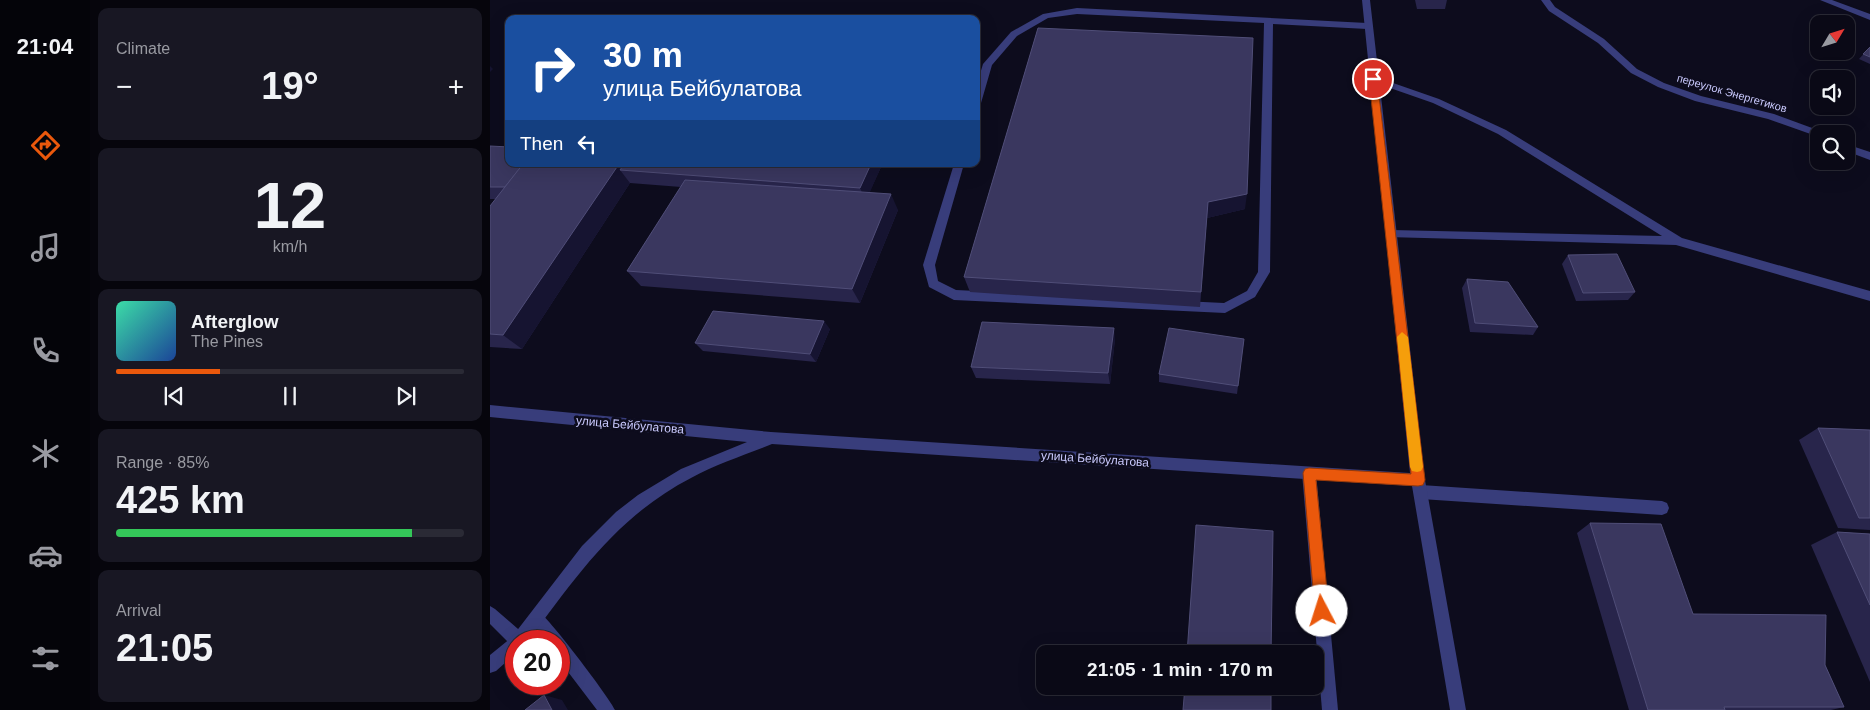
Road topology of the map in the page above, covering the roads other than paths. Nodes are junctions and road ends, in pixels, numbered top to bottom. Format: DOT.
graph roads {
  1 [pos="1366,0"];
  2 [pos="1545,0"];
  3 [pos="1824,0"];
  4 [pos="1870,17"];
  5 [pos="1269,21"];
  6 [pos="1367,26"];
  7 [pos="1373,79"];
  8 [pos="980,90"];
  9 [pos="1810,131"];
  10 [pos="1855,150"];
  11 [pos="1870,156"];
  12 [pos="957,167"];
  13 [pos="1390,234"];
  14 [pos="1678,241"];
  15 [pos="1870,296"];
  16 [pos="490,411"];
  17 [pos="771,438"];
  18 [pos="1309,473"];
  19 [pos="1420,486"];
  20 [pos="1662,508"];
  21 [pos="490,614"];
  22 [pos="537,618"];
  23 [pos="506,630"];
  24 [pos="528,630"];
  25 [pos="546,630"];
  26 [pos="505,653"];
  27 [pos="570,661"];
  28 [pos="490,665"];
  29 [pos="607,710"];
  30 [pos="1330,710"];
  31 [pos="1458,710"];
  1 -- 6 [label="street"];
  2 -- 9 [label="street, переулок Энергетиков"];
  3 -- 4 [label="street"];
  5 -- 6 [label="street"];
  5 -- 8 [label="street"];
  5 -- 12 [label="street"];
  6 -- 7 [label="street"];
  7 -- 13 [label="street"];
  7 -- 14 [label="street"];
  10 -- 11 [label="street"];
  13 -- 14 [label="street"];
  13 -- 19 [label="street"];
  14 -- 15 [label="street"];
  16 -- 17 [label="street, улица Бейбулатова"];
  17 -- 18 [label="street, улица Бейбулатова"];
  17 -- 22 [label="street, улица Бейбулатова"];
  18 -- 19 [label="street, улица Бейбулатова"];
  18 -- 30 [label="street"];
  19 -- 20 [label="street, улица Бейбулатова"];
  19 -- 31 [label="street"];
  21 -- 23 [label="street"];
  22 -- 24 [label="street, улица Бейбулатова"];
  22 -- 25 [label="street"];
  26 -- 28 [label="street, улица Бейбулатова"];
  27 -- 29 [label="street"];
}
